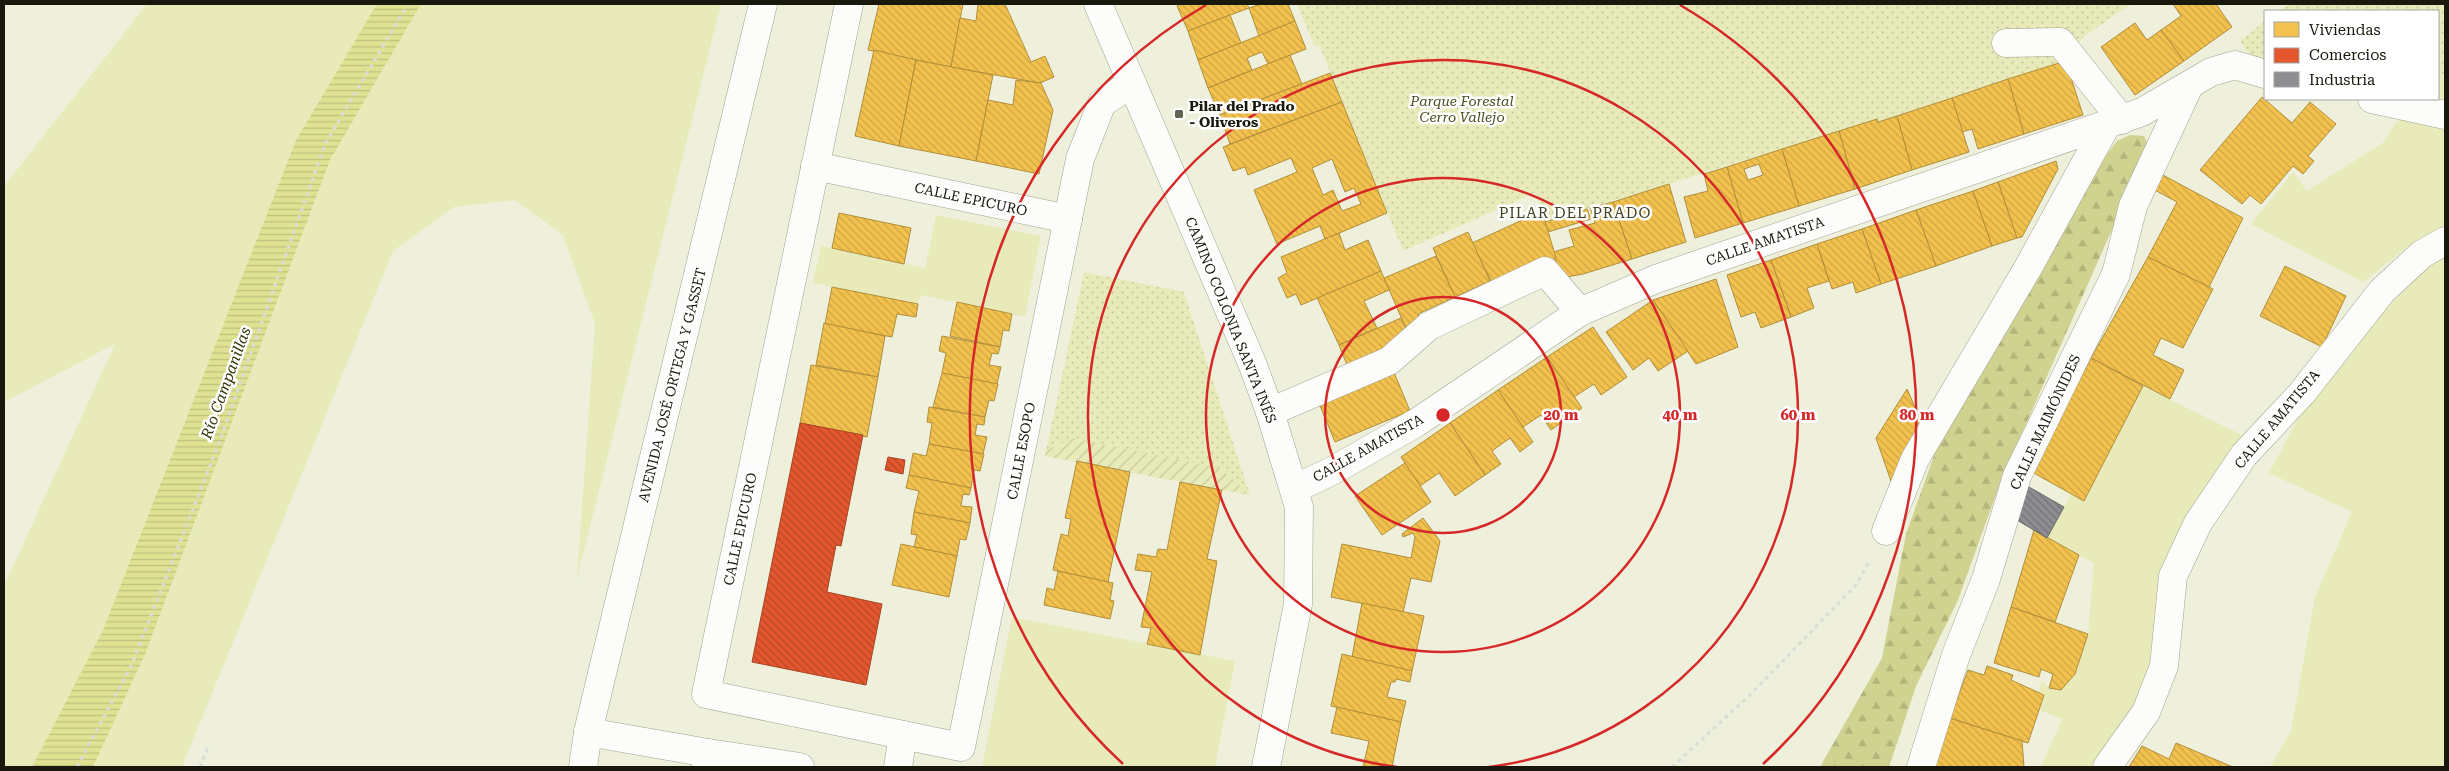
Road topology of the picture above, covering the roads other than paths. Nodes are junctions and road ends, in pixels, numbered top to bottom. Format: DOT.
graph roads {
  1 [pos="763,4"];
  2 [pos="849,4"];
  3 [pos="1098,4"];
  4 [pos="2006,43"];
  5 [pos="2264,74"];
  6 [pos="1132,83"];
  7 [pos="2189,86"];
  8 [pos="2377,100"];
  9 [pos="2445,115"];
  10 [pos="2115,122"];
  11 [pos="815,166"];
  12 [pos="1068,219"];
  13 [pos="2445,241"];
  14 [pos="1580,312"];
  15 [pos="1270,412"];
  16 [pos="1294,489"];
  17 [pos="1886,531"];
  18 [pos="588,732"];
  19 [pos="903,735"];
  20 [pos="707,760"];
  21 [pos="583,767"];
  22 [pos="800,767"];
  23 [pos="898,767"];
  24 [pos="1266,767"];
  25 [pos="1921,767"];
  26 [pos="2107,767"];
  1 -- 18 [label="street, AVENIDA JOSÉ ORTEGA Y GASSET"];
  2 -- 11 [label="street, CALLE EPICURO"];
  3 -- 6 [label="street, CAMINO COLONIA SANTA INÉS"];
  4 -- 10 [label="street"];
  5 -- 7 [label="street, CALLE AMATISTA"];
  6 -- 12 [label="street, CALLE ESOPO"];
  6 -- 15 [label="street, CAMINO COLONIA SANTA INÉS"];
  7 -- 10 [label="street, CALLE AMATISTA"];
  7 -- 25 [label="street, CALLE MAIMÓNIDES"];
  8 -- 9 [label="street"];
  10 -- 14 [label="street, CALLE AMATISTA"];
  10 -- 17 [label="street"];
  11 -- 12 [label="street, CALLE EPICURO"];
  11 -- 19 [label="street, CALLE EPICURO"];
  12 -- 19 [label="street, CALLE ESOPO"];
  13 -- 26 [label="street, CALLE AMATISTA"];
  14 -- 15 [label="street"];
  14 -- 16 [label="street, CALLE AMATISTA"];
  15 -- 16 [label="street, CAMINO COLONIA SANTA INÉS"];
  16 -- 24 [label="street, CAMINO COLONIA SANTA INÉS"];
  18 -- 20 [label="street"];
  18 -- 21 [label="street, AVENIDA JOSÉ ORTEGA Y GASSET"];
  19 -- 23 [label="street"];
  20 -- 22 [label="street"];
}
